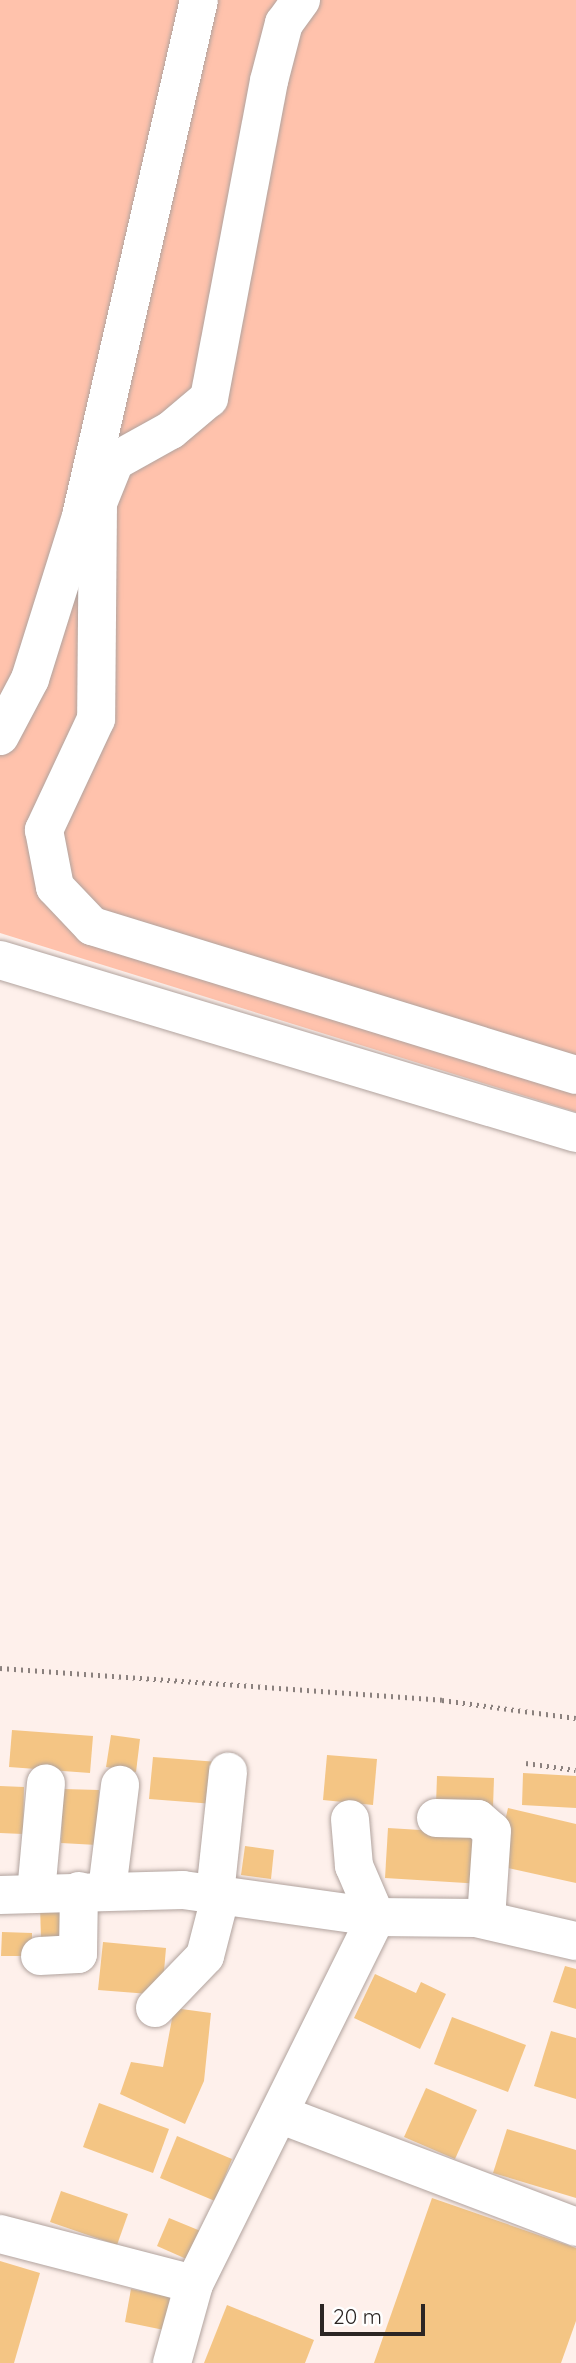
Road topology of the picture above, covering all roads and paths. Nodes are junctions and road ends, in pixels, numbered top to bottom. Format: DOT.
graph roads {
  1 [pos="199,0"];
  2 [pos="301,0"];
  3 [pos="0,736"];
  4 [pos="0,960"];
  5 [pos="576,1075"];
  6 [pos="576,1133"];
  7 [pos="0,1668"];
  8 [pos="576,1718"];
  9 [pos="526,1763"];
  10 [pos="576,1770"];
  11 [pos="228,1772"];
  12 [pos="46,1783"];
  13 [pos="120,1785"];
  14 [pos="436,1818"];
  15 [pos="350,1819"];
  16 [pos="93,1891"];
  17 [pos="18,1894"];
  18 [pos="218,1894"];
  19 [pos="376,1917"];
  20 [pos="486,1920"];
  21 [pos="576,1941"];
  22 [pos="40,1956"];
  23 [pos="155,2008"];
  24 [pos="279,2114"];
  25 [pos="576,2227"];
  26 [pos="0,2234"];
  27 [pos="194,2284"];
  28 [pos="172,2363"];
  1 -- 3 [label="street"];
  2 -- 5 [label="street"];
  4 -- 6 [label="street"];
  7 -- 8 [label="path"];
  9 -- 10 [label="path"];
  11 -- 18 [label="street"];
  12 -- 17 [label="street"];
  13 -- 16 [label="street"];
  14 -- 20 [label="street"];
  15 -- 19 [label="street"];
  16 -- 17 [label="street"];
  16 -- 18 [label="street"];
  16 -- 22 [label="street"];
  18 -- 19 [label="street"];
  18 -- 23 [label="street"];
  19 -- 20 [label="street"];
  19 -- 24 [label="street"];
  20 -- 21 [label="street"];
  24 -- 25 [label="street"];
  24 -- 27 [label="street"];
  26 -- 27 [label="street"];
  27 -- 28 [label="street"];
}
